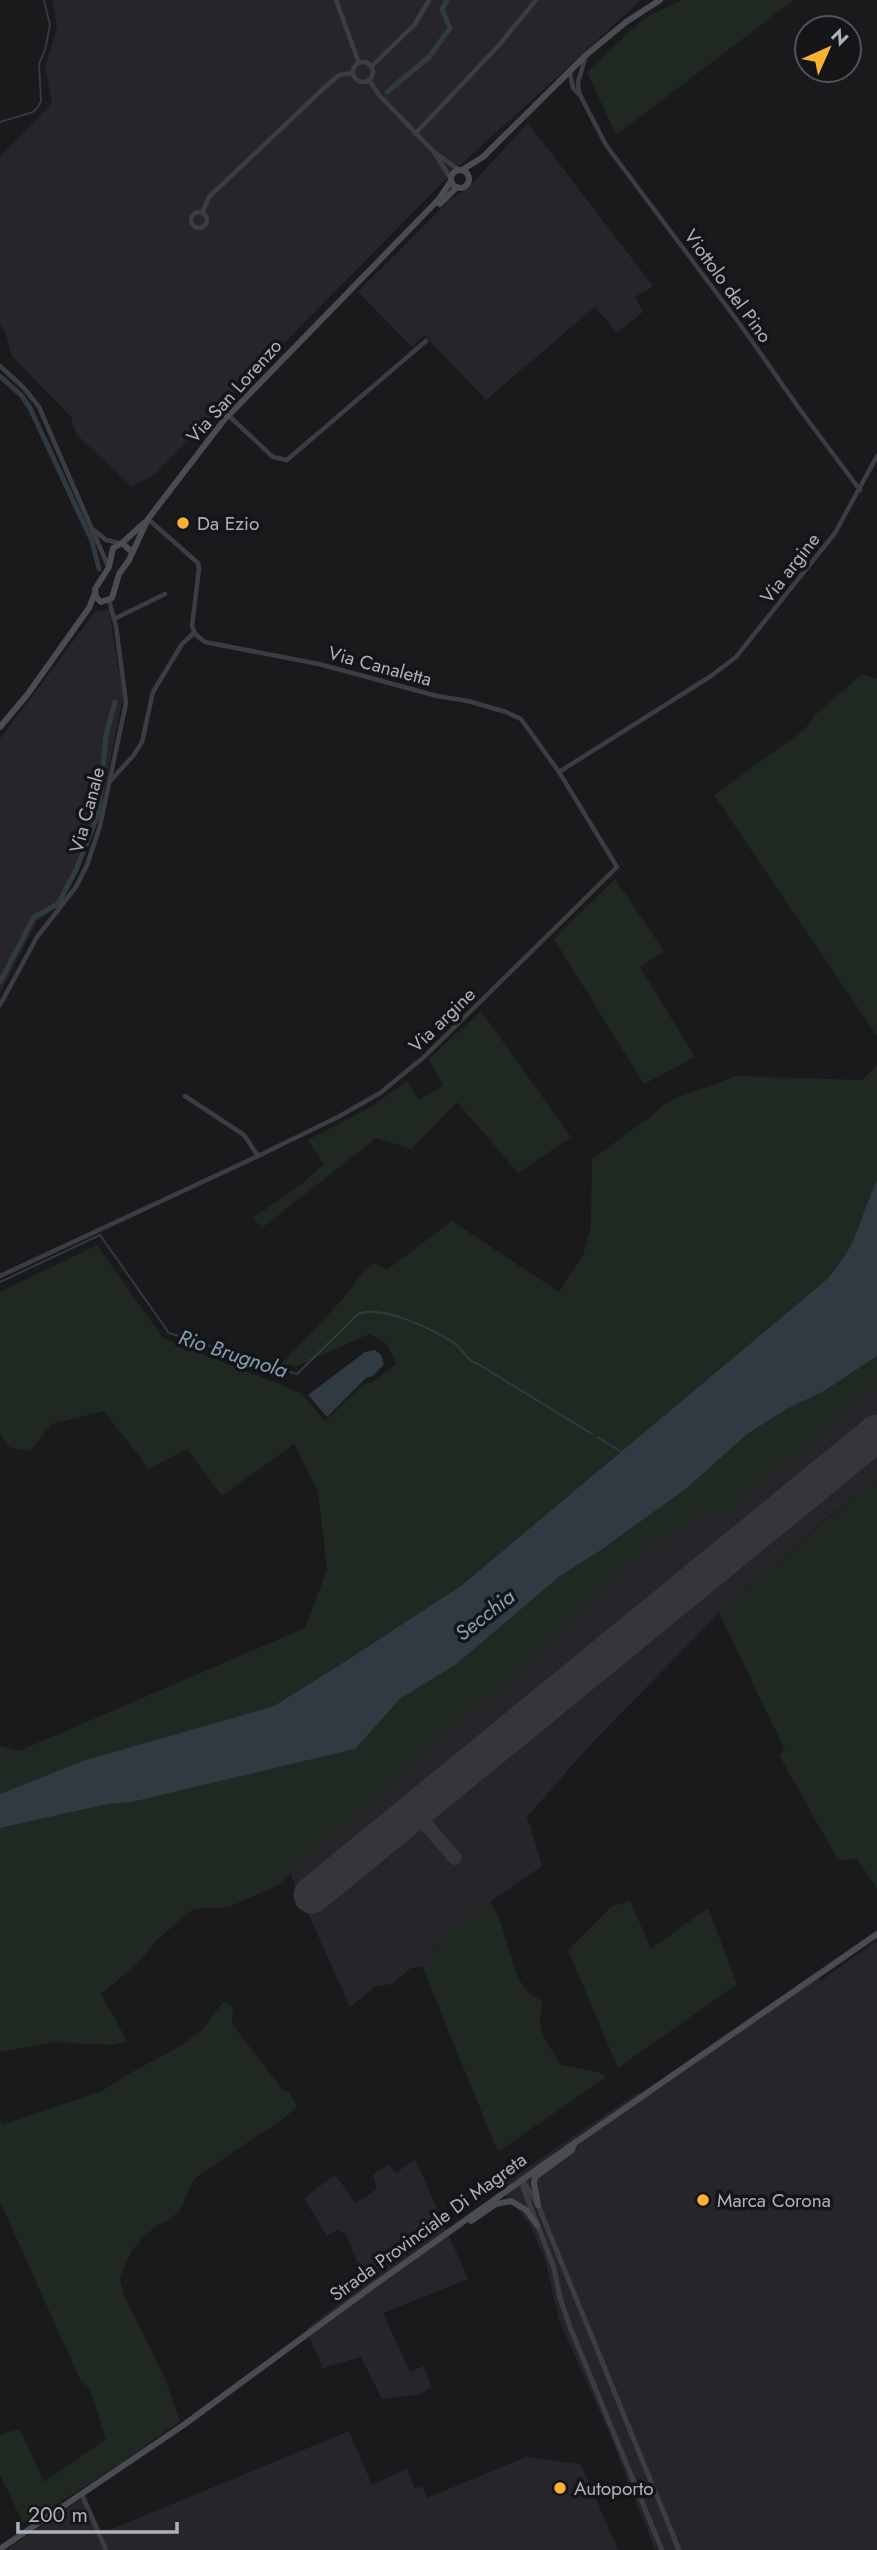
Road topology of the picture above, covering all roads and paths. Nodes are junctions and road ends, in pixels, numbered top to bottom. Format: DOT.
graph roads {
  1 [pos="336,0"];
  2 [pos="429,0"];
  3 [pos="536,0"];
  4 [pos="660,0"];
  5 [pos="586,55"];
  6 [pos="359,62"];
  7 [pos="371,67"];
  8 [pos="570,71"];
  9 [pos="353,73"];
  10 [pos="369,80"];
  11 [pos="578,82"];
  12 [pos="556,85"];
  13 [pos="573,88"];
  14 [pos="580,95"];
  15 [pos="415,134"];
  16 [pos="434,152"];
  17 [pos="483,157"];
  18 [pos="460,170"];
  19 [pos="469,178"];
  20 [pos="451,180"];
  21 [pos="457,187"];
  22 [pos="202,213"];
  23 [pos="351,290"];
  24 [pos="426,341"];
  25 [pos="0,366"];
  26 [pos="228,415"];
  27 [pos="877,456"];
  28 [pos="860,490"];
  29 [pos="148,520"];
  30 [pos="94,530"];
  31 [pos="121,543"];
  32 [pos="132,552"];
  33 [pos="108,570"];
  34 [pos="94,593"];
  35 [pos="165,594"];
  36 [pos="105,601"];
  37 [pos="89,608"];
  38 [pos="114,619"];
  39 [pos="194,633"];
  40 [pos="0,727"];
  41 [pos="559,772"];
  42 [pos="111,781"];
  43 [pos="617,867"];
  44 [pos="0,1005"];
  45 [pos="185,1096"];
  46 [pos="258,1156"];
  47 [pos="0,1276"];
  48 [pos="877,1934"];
  49 [pos="573,2144"];
  50 [pos="522,2179"];
  51 [pos="538,2205"];
  52 [pos="459,2224"];
  53 [pos="537,2225"];
  54 [pos="584,2317"];
  55 [pos="570,2327"];
  56 [pos="82,2494"];
  57 [pos="0,2549"];
  58 [pos="106,2550"];
  59 [pos="662,2550"];
  60 [pos="679,2550"];
  1 -- 6 [label="street"];
  2 -- 7 [label="street"];
  3 -- 15 [label="street"];
  4 -- 5 [label="main road"];
  5 -- 8 [label="main road"];
  5 -- 11 [label="street, Viottolo del Pino"];
  6 -- 7 [label="street"];
  6 -- 9 [label="street"];
  7 -- 10 [label="street"];
  8 -- 11 [label="street, Viottolo del Pino"];
  8 -- 12 [label="main road"];
  8 -- 13 [label="street"];
  9 -- 10 [label="street"];
  9 -- 22 [label="street"];
  10 -- 15 [label="street"];
  11 -- 14 [label="street, Viottolo del Pino"];
  12 -- 13 [label="street"];
  12 -- 17 [label="main road"];
  13 -- 14 [label="street, Viottolo del Pino"];
  14 -- 28 [label="street, Viottolo del Pino"];
  15 -- 16 [label="street"];
  16 -- 18 [label="street"];
  16 -- 20 [label="street"];
  17 -- 18 [label="main road"];
  17 -- 19 [label="main road"];
  18 -- 19 [label="main road"];
  18 -- 20 [label="main road"];
  19 -- 21 [label="main road"];
  20 -- 21 [label="main road"];
  20 -- 23 [label="main road, Via San Lorenzo"];
  21 -- 23 [label="main road, Via San Lorenzo"];
  23 -- 26 [label="main road, Via San Lorenzo"];
  24 -- 26 [label="street"];
  25 -- 30 [label="street"];
  26 -- 29 [label="main road, Via San Lorenzo"];
  27 -- 28 [label="street, Via argine"];
  28 -- 41 [label="street, Via argine"];
  29 -- 31 [label="main road"];
  29 -- 32 [label="main road"];
  29 -- 39 [label="street"];
  30 -- 31 [label="street"];
  30 -- 33 [label="street"];
  31 -- 32 [label="main road"];
  31 -- 33 [label="main road"];
  32 -- 36 [label="main road"];
  33 -- 34 [label="main road"];
  34 -- 36 [label="main road"];
  34 -- 37 [label="main road"];
  35 -- 38 [label="street"];
  36 -- 37 [label="main road"];
  36 -- 38 [label="street, Via Canale"];
  37 -- 40 [label="main road"];
  38 -- 42 [label="street, Via Canale"];
  39 -- 41 [label="street, Via Canaletta"];
  39 -- 42 [label="street"];
  41 -- 43 [label="street, Via Canaletta"];
  42 -- 44 [label="street, Via Canale"];
  43 -- 46 [label="street, Via argine"];
  45 -- 46 [label="street"];
  46 -- 47 [label="street, Via argine"];
  48 -- 49 [label="main road, Strada Provinciale Di Magreta"];
  49 -- 50 [label="main road, Strada Provinciale Di Magreta"];
  49 -- 51 [label="main road"];
  50 -- 51 [label="street"];
  50 -- 52 [label="main road, Strada Provinciale Di Magreta"];
  50 -- 53 [label="street"];
  51 -- 54 [label="street"];
  52 -- 53 [label="main road"];
  52 -- 56 [label="main road, Strada Provinciale Di Magreta"];
  53 -- 55 [label="street"];
  54 -- 55 [label="street"];
  54 -- 60 [label="street"];
  55 -- 59 [label="street"];
  56 -- 57 [label="main road, Strada Provinciale Di Magreta"];
  56 -- 58 [label="street"];
}
